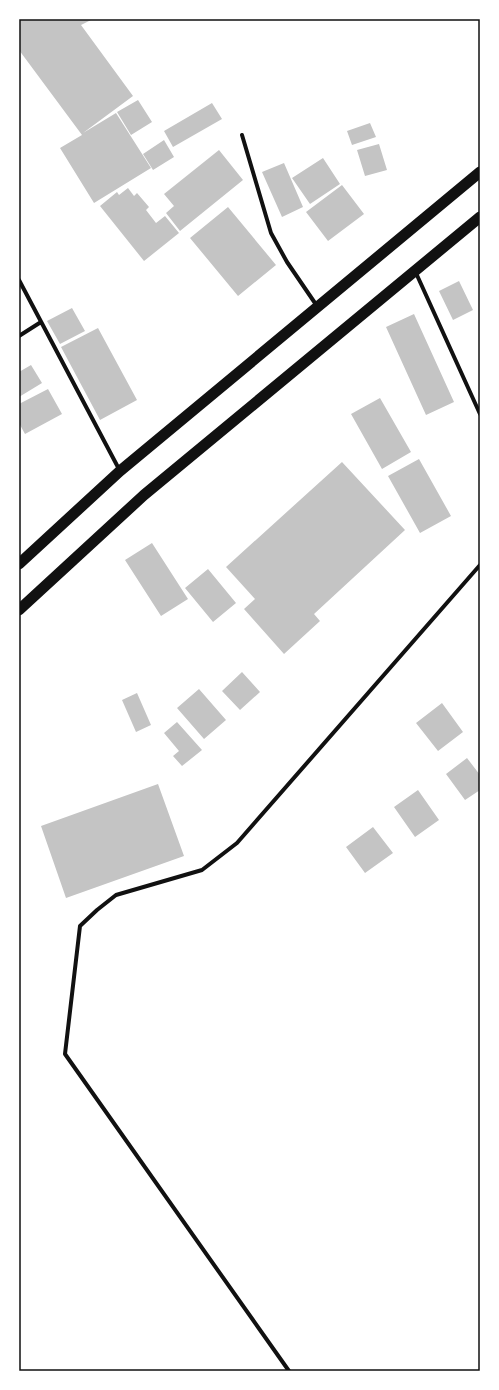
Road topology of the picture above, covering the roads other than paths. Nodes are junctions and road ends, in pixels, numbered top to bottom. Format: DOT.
graph roads {
  1 [pos="242,135"];
  2 [pos="480,172"];
  3 [pos="480,218"];
  4 [pos="415,270"];
  5 [pos="19,280"];
  6 [pos="317,306"];
  7 [pos="41,322"];
  8 [pos="19,336"];
  9 [pos="480,414"];
  10 [pos="120,471"];
  11 [pos="19,564"];
  12 [pos="480,565"];
  13 [pos="19,610"];
  14 [pos="289,1371"];
  1 -- 6 [label="street"];
  2 -- 6 [label="highway"];
  3 -- 4 [label="highway"];
  4 -- 9 [label="street"];
  4 -- 13 [label="highway"];
  5 -- 7 [label="street"];
  6 -- 10 [label="highway"];
  7 -- 8 [label="street"];
  7 -- 10 [label="street"];
  10 -- 11 [label="highway"];
  12 -- 14 [label="street"];
}
